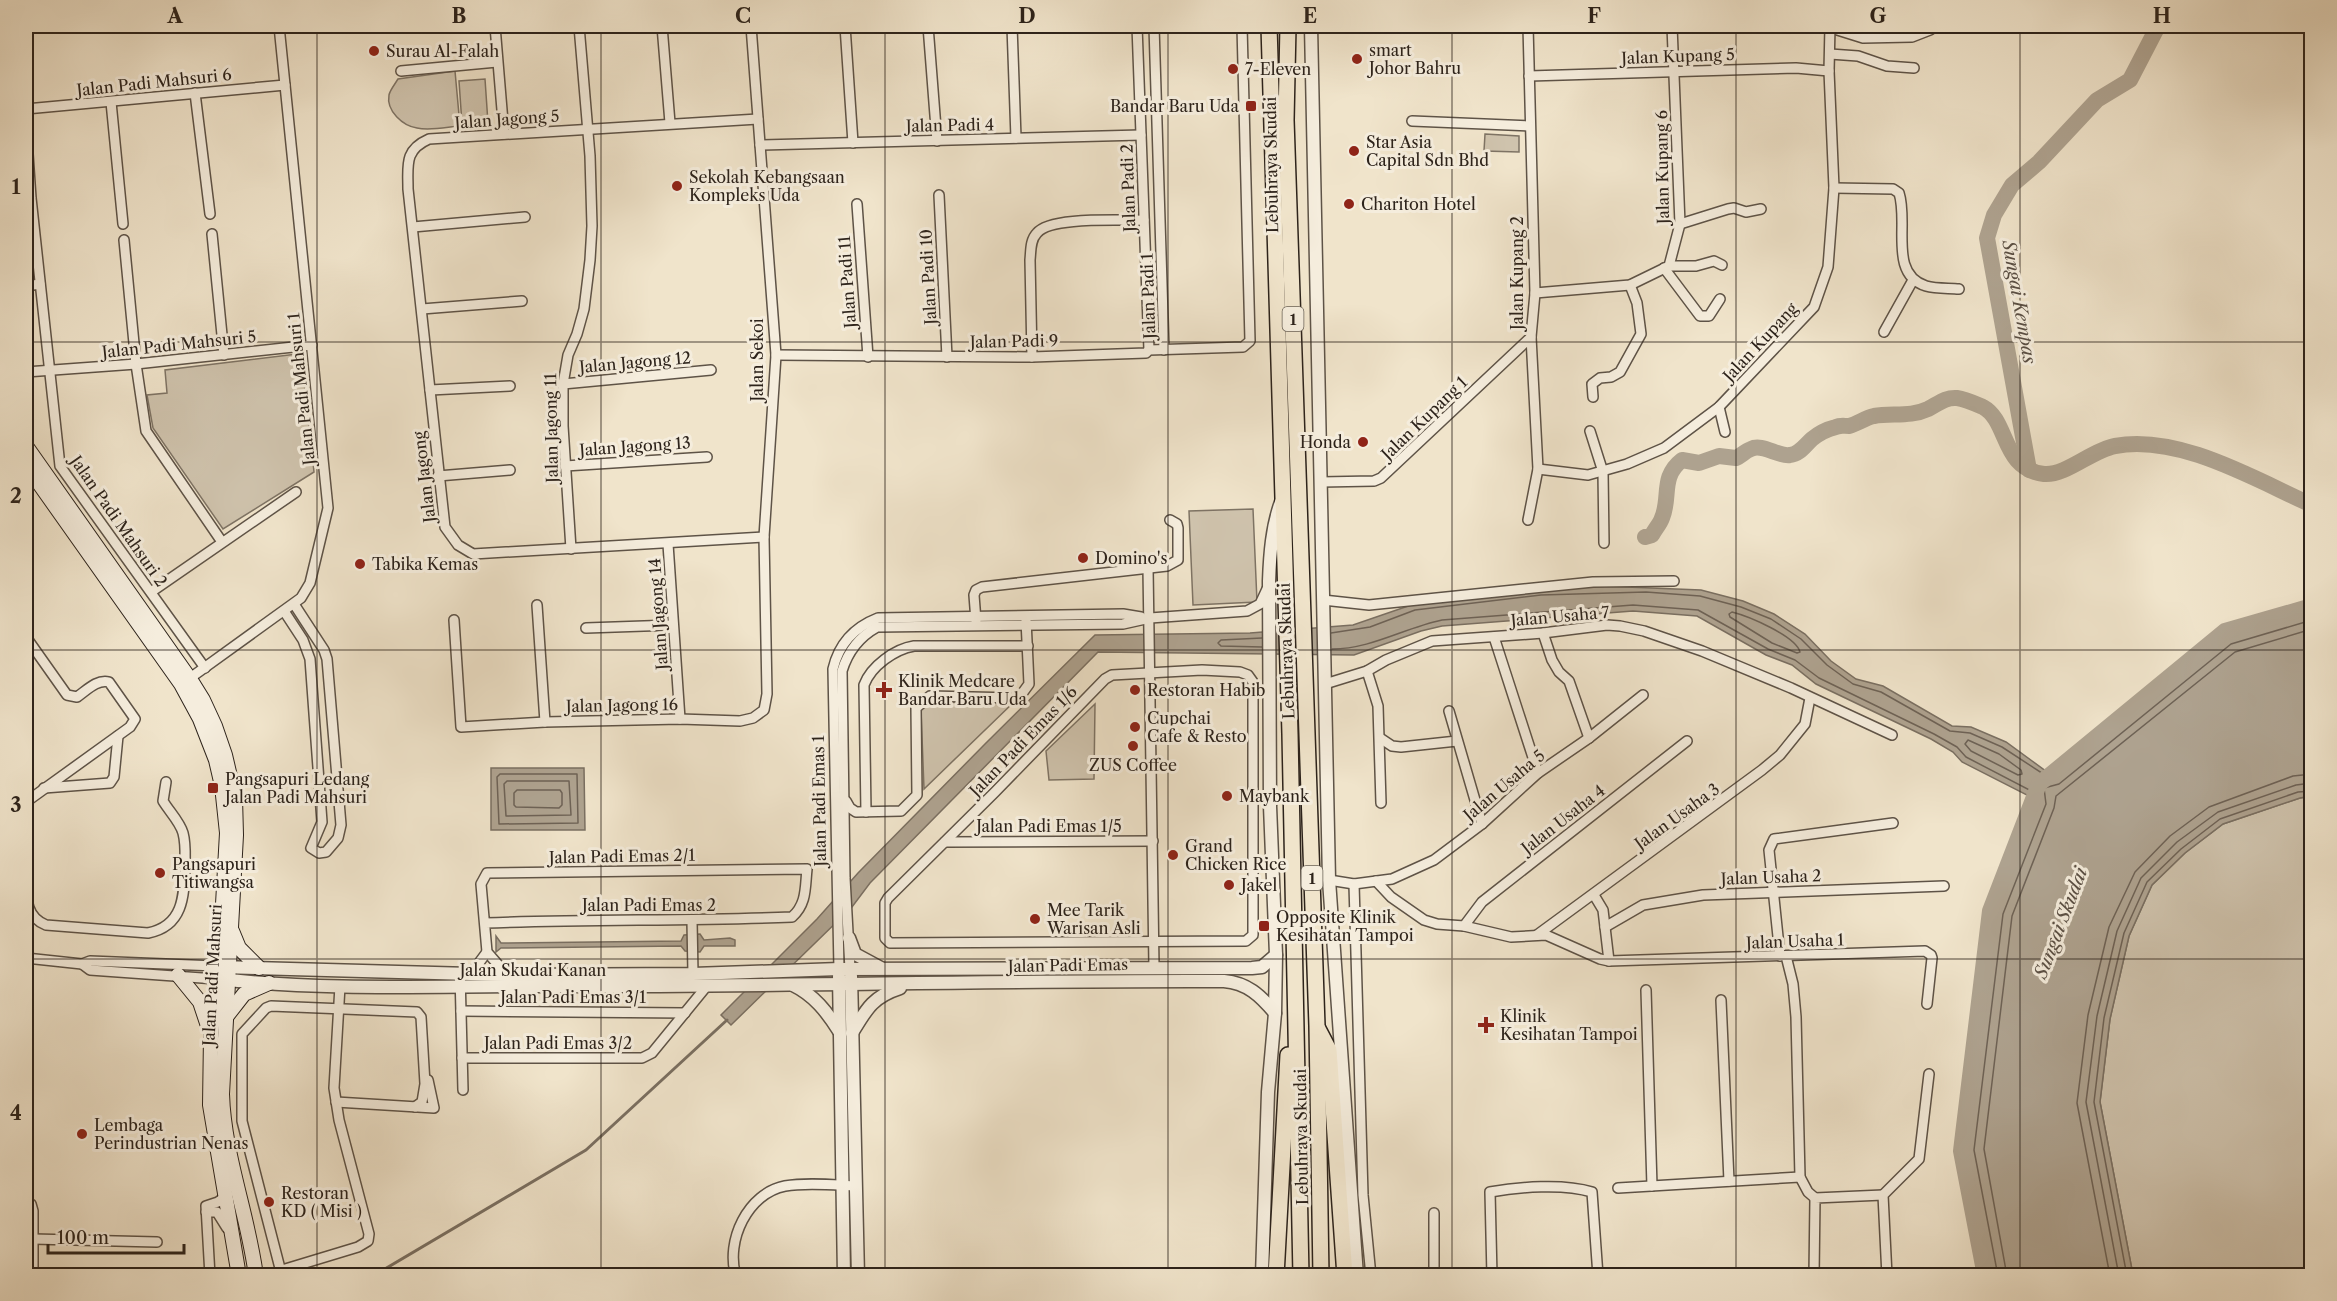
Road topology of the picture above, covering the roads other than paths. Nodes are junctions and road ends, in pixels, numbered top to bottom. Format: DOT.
graph roads {
  1 [pos="279,26"];
  2 [pos="495,26"];
  3 [pos="579,26"];
  4 [pos="662,26"];
  5 [pos="751,26"];
  6 [pos="845,26"];
  7 [pos="928,26"];
  8 [pos="1012,26"];
  9 [pos="1137,26"];
  10 [pos="1154,26"];
  11 [pos="1242,26"];
  12 [pos="1269,26"];
  13 [pos="1288,26"];
  14 [pos="1311,26"];
  15 [pos="1528,26"];
  16 [pos="1672,26"];
  17 [pos="1831,27"];
  18 [pos="1930,30"];
  19 [pos="1830,54"];
  20 [pos="497,62"];
  21 [pos="1914,68"];
  22 [pos="1676,70"];
  23 [pos="401,71"];
  24 [pos="1829,71"];
  25 [pos="1529,76"];
  26 [pos="285,85"];
  27 [pos="195,93"];
  28 [pos="111,102"];
  29 [pos="26,108"];
  30 [pos="758,119"];
  31 [pos="1412,121"];
  32 [pos="670,123"];
  33 [pos="26,124"];
  34 [pos="1530,126"];
  35 [pos="588,129"];
  36 [pos="504,134"];
  37 [pos="1141,135"];
  38 [pos="1017,138"];
  39 [pos="429,139"];
  40 [pos="937,141"];
  41 [pos="854,143"];
  42 [pos="760,145"];
  43 [pos="1834,188"];
  44 [pos="939,195"];
  45 [pos="28,198"];
  46 [pos="856,204"];
  47 [pos="1761,209"];
  48 [pos="210,213"];
  49 [pos="525,217"];
  50 [pos="1144,220"];
  51 [pos="123,224"];
  52 [pos="1680,224"];
  53 [pos="412,227"];
  54 [pos="212,234"];
  55 [pos="124,240"];
  56 [pos="1722,266"];
  57 [pos="1667,267"];
  58 [pos="1913,280"];
  59 [pos="40,284"];
  60 [pos="1630,285"];
  61 [pos="26,286"];
  62 [pos="1959,289"];
  63 [pos="1535,293"];
  64 [pos="1720,299"];
  65 [pos="522,301"];
  66 [pos="422,309"];
  67 [pos="1884,332"];
  68 [pos="1531,338"];
  69 [pos="312,345"];
  70 [pos="1149,350"];
  71 [pos="1164,350"];
  72 [pos="224,355"];
  73 [pos="776,355"];
  74 [pos="868,357"];
  75 [pos="947,357"];
  76 [pos="1032,357"];
  77 [pos="136,364"];
  78 [pos="49,370"];
  79 [pos="711,370"];
  80 [pos="26,372"];
  81 [pos="563,384"];
  82 [pos="510,386"];
  83 [pos="430,390"];
  84 [pos="1593,397"];
  85 [pos="1719,407"];
  86 [pos="1590,431"];
  87 [pos="1725,432"];
  88 [pos="26,446"];
  89 [pos="707,457"];
  90 [pos="26,465"];
  91 [pos="566,466"];
  92 [pos="510,470"];
  93 [pos="1538,470"];
  94 [pos="1603,472"];
  95 [pos="438,476"];
  96 [pos="1321,482"];
  97 [pos="296,492"];
  98 [pos="1284,493"];
  99 [pos="1170,520"];
  100 [pos="1528,520"];
  101 [pos="764,537"];
  102 [pos="222,542"];
  103 [pos="1604,543"];
  104 [pos="668,544"];
  105 [pos="571,549"];
  106 [pos="1148,568"];
  107 [pos="1269,580"];
  108 [pos="1674,581"];
  109 [pos="151,592"];
  110 [pos="1323,600"];
  111 [pos="294,604"];
  112 [pos="537,605"];
  113 [pos="284,611"];
  114 [pos="1026,615"];
  115 [pos="454,620"];
  116 [pos="976,622"];
  117 [pos="1150,622"];
  118 [pos="673,625"];
  119 [pos="1027,626"];
  120 [pos="586,628"];
  121 [pos="1543,633"];
  122 [pos="26,637"];
  123 [pos="1494,637"];
  124 [pos="1028,646"];
  125 [pos="310,659"];
  126 [pos="327,659"];
  127 [pos="205,668"];
  128 [pos="1367,670"];
  129 [pos="1151,672"];
  130 [pos="186,681"];
  131 [pos="1325,683"];
  132 [pos="767,694"];
  133 [pos="1643,695"];
  134 [pos="1810,698"];
  135 [pos="1449,711"];
  136 [pos="680,719"];
  137 [pos="545,722"];
  138 [pos="1892,735"];
  139 [pos="118,736"];
  140 [pos="1380,738"];
  141 [pos="1589,738"];
  142 [pos="1457,741"];
  143 [pos="1687,741"];
  144 [pos="1538,773"];
  145 [pos="165,782"];
  146 [pos="44,788"];
  147 [pos="844,792"];
  148 [pos="26,802"];
  149 [pos="1381,803"];
  150 [pos="1251,806"];
  151 [pos="1270,806"];
  152 [pos="861,812"];
  153 [pos="1893,823"];
  154 [pos="1482,824"];
  155 [pos="845,830"];
  156 [pos="1153,841"];
  157 [pos="945,842"];
  158 [pos="26,873"];
  159 [pos="1329,880"];
  160 [pos="841,881"];
  161 [pos="1376,881"];
  162 [pos="1354,884"];
  163 [pos="1944,886"];
  164 [pos="1773,892"];
  165 [pos="1594,895"];
  166 [pos="804,901"];
  167 [pos="692,921"];
  168 [pos="485,923"];
  169 [pos="230,926"];
  170 [pos="843,926"];
  171 [pos="1464,926"];
  172 [pos="1605,927"];
  173 [pos="1535,936"];
  174 [pos="849,938"];
  175 [pos="1154,941"];
  176 [pos="487,952"];
  177 [pos="1276,955"];
  178 [pos="1783,956"];
  179 [pos="26,958"];
  180 [pos="1609,961"];
  181 [pos="82,964"];
  182 [pos="259,968"];
  183 [pos="1154,968"];
  184 [pos="844,969"];
  185 [pos="885,970"];
  186 [pos="222,973"];
  187 [pos="693,974"];
  188 [pos="178,975"];
  189 [pos="507,975"];
  190 [pos="463,978"];
  191 [pos="269,982"];
  192 [pos="845,983"];
  193 [pos="785,984"];
  194 [pos="913,984"];
  195 [pos="340,986"];
  196 [pos="706,987"];
  197 [pos="1646,990"];
  198 [pos="1721,1000"];
  199 [pos="1295,1004"];
  200 [pos="1927,1004"];
  201 [pos="339,1008"];
  202 [pos="461,1011"];
  203 [pos="1275,1012"];
  204 [pos="685,1013"];
  205 [pos="226,1017"];
  206 [pos="1317,1026"];
  207 [pos="846,1033"];
  208 [pos="211,1036"];
  209 [pos="462,1058"];
  210 [pos="425,1060"];
  211 [pos="1929,1074"];
  212 [pos="1360,1083"];
  213 [pos="1342,1084"];
  214 [pos="463,1090"];
  215 [pos="336,1102"];
  216 [pos="415,1107"];
  217 [pos="1800,1177"];
  218 [pos="1729,1181"];
  219 [pos="843,1185"];
  220 [pos="856,1186"];
  221 [pos="1652,1186"];
  222 [pos="1618,1188"];
  223 [pos="1883,1195"];
  224 [pos="225,1197"];
  225 [pos="1815,1198"];
  226 [pos="28,1203"];
  227 [pos="206,1209"];
  228 [pos="1434,1213"];
  229 [pos="33,1239"];
  230 [pos="232,1239"];
  231 [pos="157,1242"];
  232 [pos="282,1273"];
  233 [pos="33,1275"];
  234 [pos="210,1275"];
  235 [pos="239,1275"];
  236 [pos="255,1275"];
  237 [pos="736,1275"];
  238 [pos="844,1275"];
  239 [pos="858,1275"];
  240 [pos="1262,1275"];
  241 [pos="1276,1275"];
  242 [pos="1301,1275"];
  243 [pos="1321,1275"];
  244 [pos="1345,1275"];
  245 [pos="1357,1275"];
  246 [pos="1371,1275"];
  247 [pos="1434,1275"];
  248 [pos="1492,1275"];
  249 [pos="1598,1275"];
  250 [pos="1814,1275"];
  251 [pos="1887,1275"];
  1 -- 26 [label="street, Jalan Padi Mahsuri 1"];
  2 -- 20 [label="street"];
  3 -- 35 [label="street, Jalan Jagong 11"];
  4 -- 32 [label="street"];
  5 -- 30 [label="street, Jalan Sekoi"];
  6 -- 41 [label="street"];
  7 -- 40 [label="street"];
  8 -- 38 [label="street"];
  9 -- 37 [label="street, Jalan Padi 2"];
  10 -- 71 [label="street, Jalan Padi 1"];
  11 -- 71 [label="street, Jalan Padi 9"];
  12 -- 98 [label="highway, Lebuhraya Skudai / 1"];
  13 -- 206 [label="highway, Lebuhraya Skudai / 1"];
  14 -- 96 [label="street"];
  15 -- 25 [label="street, Jalan Kupang 2"];
  16 -- 22 [label="street, Jalan Kupang 6"];
  17 -- 18 [label="street"];
  17 -- 19 [label="street, Jalan Kupang"];
  19 -- 21 [label="street"];
  19 -- 24 [label="street, Jalan Kupang"];
  20 -- 23 [label="street"];
  20 -- 36 [label="street"];
  22 -- 24 [label="street, Jalan Kupang 5"];
  22 -- 25 [label="street, Jalan Kupang 5"];
  22 -- 52 [label="street, Jalan Kupang 6"];
  24 -- 43 [label="street, Jalan Kupang"];
  25 -- 34 [label="street, Jalan Kupang 2"];
  26 -- 27 [label="street, Jalan Padi Mahsuri 6"];
  26 -- 69 [label="street, Jalan Padi Mahsuri 1"];
  27 -- 28 [label="street, Jalan Padi Mahsuri 6"];
  27 -- 48 [label="street"];
  28 -- 29 [label="street, Jalan Padi Mahsuri 6"];
  28 -- 51 [label="street"];
  30 -- 32 [label="street"];
  30 -- 42 [label="street, Jalan Sekoi"];
  31 -- 34 [label="street"];
  32 -- 35 [label="street"];
  33 -- 45 [label="street, Jalan Padi Mahsuri 2"];
  34 -- 63 [label="street, Jalan Kupang 2"];
  35 -- 36 [label="street, Jalan Jagong 5"];
  35 -- 81 [label="street, Jalan Jagong 11"];
  36 -- 39 [label="street, Jalan Jagong 5"];
  37 -- 38 [label="street, Jalan Padi 4"];
  37 -- 50 [label="street, Jalan Padi 2"];
  38 -- 40 [label="street, Jalan Padi 4"];
  39 -- 53 [label="street, Jalan Jagong"];
  40 -- 41 [label="street, Jalan Padi 4"];
  41 -- 42 [label="street, Jalan Padi 4"];
  42 -- 73 [label="street, Jalan Sekoi"];
  43 -- 58 [label="street"];
  43 -- 85 [label="street, Jalan Kupang"];
  44 -- 75 [label="street, Jalan Padi 10"];
  45 -- 59 [label="street, Jalan Padi Mahsuri 2"];
  46 -- 74 [label="street, Jalan Padi 11"];
  47 -- 52 [label="street"];
  49 -- 53 [label="street"];
  50 -- 70 [label="street, Jalan Padi 2"];
  50 -- 76 [label="street"];
  52 -- 57 [label="street, Jalan Kupang 6"];
  53 -- 66 [label="street, Jalan Jagong"];
  54 -- 72 [label="street"];
  55 -- 77 [label="street"];
  56 -- 57 [label="street"];
  57 -- 60 [label="street"];
  57 -- 64 [label="street"];
  58 -- 62 [label="street"];
  58 -- 67 [label="street"];
  59 -- 61 [label="street"];
  59 -- 78 [label="street, Jalan Padi Mahsuri 2"];
  60 -- 63 [label="street"];
  60 -- 84 [label="street"];
  63 -- 68 [label="street, Jalan Kupang 2"];
  65 -- 66 [label="street"];
  66 -- 83 [label="street, Jalan Jagong"];
  68 -- 93 [label="street, Jalan Kupang 2"];
  68 -- 96 [label="street, Jalan Kupang 1"];
  69 -- 72 [label="street, Jalan Padi Mahsuri 5"];
  69 -- 111 [label="street, Jalan Padi Mahsuri 1"];
  70 -- 71 [label="street, Jalan Padi 9"];
  70 -- 76 [label="street, Jalan Padi 9"];
  72 -- 77 [label="street, Jalan Padi Mahsuri 5"];
  73 -- 74 [label="street, Jalan Padi 9"];
  73 -- 101 [label="street, Jalan Sekoi"];
  74 -- 75 [label="street, Jalan Padi 9"];
  75 -- 76 [label="street, Jalan Padi 9"];
  77 -- 78 [label="street, Jalan Padi Mahsuri 5"];
  77 -- 102 [label="street"];
  78 -- 80 [label="street, Jalan Padi Mahsuri 5"];
  78 -- 109 [label="street, Jalan Padi Mahsuri 2"];
  79 -- 81 [label="street, Jalan Jagong 12"];
  81 -- 91 [label="street, Jalan Jagong 11"];
  82 -- 83 [label="street"];
  83 -- 95 [label="street, Jalan Jagong"];
  85 -- 87 [label="street"];
  85 -- 94 [label="street, Jalan Kupang"];
  86 -- 94 [label="street"];
  88 -- 130 [label="main road, Jalan Padi Mahsuri"];
  89 -- 91 [label="street, Jalan Jagong 13"];
  90 -- 130 [label="main road, Jalan Padi Mahsuri"];
  91 -- 105 [label="street, Jalan Jagong 11"];
  92 -- 95 [label="street"];
  93 -- 94 [label="street, Jalan Kupang"];
  93 -- 100 [label="street, Jalan Kupang 2"];
  94 -- 103 [label="street"];
  95 -- 105 [label="street, Jalan Jagong"];
  96 -- 110 [label="street"];
  97 -- 102 [label="street"];
  98 -- 107 [label="street"];
  98 -- 199 [label="highway, Lebuhraya Skudai / 1"];
  99 -- 106 [label="street"];
  101 -- 104 [label="street, Jalan Jagong"];
  101 -- 132 [label="street, Jalan Sekoi"];
  102 -- 109 [label="street"];
  104 -- 105 [label="street, Jalan Jagong"];
  104 -- 118 [label="street, Jalan Jagong 14"];
  106 -- 116 [label="street"];
  106 -- 117 [label="street"];
  107 -- 117 [label="street, Jalan Padi Emas 1"];
  107 -- 151 [label="street"];
  108 -- 110 [label="street"];
  109 -- 127 [label="street, Jalan Padi Mahsuri 2"];
  110 -- 131 [label="street"];
  111 -- 113 [label="street, Jalan Padi Mahsuri 1"];
  111 -- 126 [label="street"];
  112 -- 137 [label="street"];
  113 -- 125 [label="street"];
  113 -- 127 [label="street, Jalan Padi Mahsuri 1"];
  114 -- 116 [label="street, Jalan Padi Emas 1"];
  114 -- 117 [label="street, Jalan Padi Emas 1"];
  114 -- 119 [label="street"];
  115 -- 137 [label="street, Jalan Jagong 16"];
  116 -- 119 [label="street, Jalan Padi Emas 1"];
  116 -- 147 [label="street, Jalan Padi Emas 1"];
  116 -- 160 [label="street, Jalan Padi Emas 1"];
  117 -- 119 [label="street, Jalan Padi Emas 1"];
  117 -- 129 [label="street"];
  118 -- 120 [label="street"];
  118 -- 136 [label="street, Jalan Jagong 14"];
  119 -- 124 [label="street"];
  121 -- 123 [label="street, Jalan Usaha 7"];
  121 -- 134 [label="street, Jalan Usaha 7"];
  121 -- 141 [label="street"];
  122 -- 139 [label="street"];
  123 -- 128 [label="street, Jalan Usaha 7"];
  123 -- 144 [label="street"];
  124 -- 152 [label="street"];
  124 -- 152 [label="street"];
  125 -- 126 [label="street"];
  125 -- 126 [label="street"];
  127 -- 130 [label="street, Jalan Padi Mahsuri 1"];
  128 -- 131 [label="street, Jalan Usaha 7"];
  128 -- 140 [label="street"];
  129 -- 150 [label="street, Jalan Padi Emas 1/6"];
  129 -- 156 [label="street"];
  129 -- 157 [label="street, Jalan Padi Emas 1/6"];
  130 -- 169 [label="main road, Jalan Padi Mahsuri"];
  130 -- 186 [label="main road, Jalan Padi Mahsuri"];
  131 -- 159 [label="street"];
  132 -- 136 [label="street, Jalan Jagong 16"];
  133 -- 141 [label="street, Jalan Usaha 5"];
  134 -- 138 [label="street, Jalan Usaha 7"];
  134 -- 165 [label="street, Jalan Usaha 3"];
  135 -- 142 [label="street"];
  136 -- 137 [label="street, Jalan Jagong 16"];
  139 -- 146 [label="street"];
  139 -- 146 [label="street"];
  140 -- 142 [label="street"];
  140 -- 149 [label="street"];
  141 -- 144 [label="street, Jalan Usaha 5"];
  142 -- 154 [label="street"];
  143 -- 171 [label="street, Jalan Usaha 4"];
  144 -- 154 [label="street, Jalan Usaha 5"];
  145 -- 158 [label="street"];
  146 -- 148 [label="street"];
  147 -- 152 [label="street"];
  147 -- 155 [label="street, Jalan Padi Emas 1"];
  150 -- 151 [label="street"];
  150 -- 175 [label="street"];
  151 -- 177 [label="street"];
  152 -- 155 [label="street"];
  153 -- 164 [label="street"];
  154 -- 161 [label="street, Jalan Usaha 5"];
  155 -- 160 [label="street, Jalan Padi Emas 1"];
  156 -- 157 [label="street, Jalan Padi Emas 1/5"];
  156 -- 175 [label="street"];
  157 -- 175 [label="street, Jalan Padi Emas 1/6"];
  159 -- 162 [label="street, Jalan Usaha 5"];
  159 -- 213 [label="street"];
  160 -- 170 [label="street, Jalan Padi Emas 1"];
  161 -- 162 [label="street, Jalan Usaha 5"];
  161 -- 171 [label="street"];
  162 -- 212 [label="street"];
  163 -- 164 [label="street, Jalan Usaha 2"];
  164 -- 172 [label="street, Jalan Usaha 2"];
  164 -- 178 [label="street"];
  165 -- 172 [label="street"];
  165 -- 173 [label="street, Jalan Usaha 3"];
  166 -- 167 [label="street, Jalan Padi Emas 2"];
  166 -- 168 [label="street, Jalan Padi Emas 2/1"];
  167 -- 168 [label="street, Jalan Padi Emas 2"];
  167 -- 187 [label="street"];
  168 -- 176 [label="street, Jalan Padi Emas 2/1"];
  169 -- 182 [label="main road"];
  169 -- 186 [label="main road, Jalan Padi Mahsuri"];
  170 -- 174 [label="street, Jalan Padi Emas 1"];
  170 -- 184 [label="street, Jalan Padi Emas 1"];
  171 -- 173 [label="street"];
  172 -- 180 [label="street"];
  173 -- 180 [label="street"];
  174 -- 184 [label="street, Jalan Padi Emas 1"];
  174 -- 185 [label="street"];
  175 -- 183 [label="street"];
  176 -- 189 [label="street"];
  176 -- 190 [label="street"];
  177 -- 183 [label="street, Jalan Padi Emas"];
  177 -- 203 [label="street"];
  178 -- 180 [label="street, Jalan Usaha 1"];
  178 -- 200 [label="street, Jalan Usaha 1"];
  178 -- 217 [label="street"];
  179 -- 181 [label="street"];
  181 -- 186 [label="street"];
  181 -- 188 [label="street"];
  182 -- 186 [label="street, Jalan Skudai Kanan"];
  182 -- 190 [label="street, Jalan Skudai Kanan"];
  183 -- 185 [label="street, Jalan Padi Emas"];
  184 -- 185 [label="street, Jalan Padi Emas"];
  184 -- 187 [label="street, Jalan Skudai Kanan"];
  184 -- 192 [label="street, Jalan Padi Emas 1"];
  186 -- 188 [label="street"];
  186 -- 191 [label="street, Jalan Skudai Kanan"];
  186 -- 205 [label="main road, Jalan Padi Mahsuri"];
  186 -- 208 [label="main road, Jalan Padi Mahsuri"];
  187 -- 189 [label="street, Jalan Skudai Kanan"];
  188 -- 208 [label="main road"];
  189 -- 190 [label="street, Jalan Skudai Kanan"];
  190 -- 195 [label="street, Jalan Skudai Kanan"];
  190 -- 196 [label="street, Jalan Skudai Kanan"];
  190 -- 202 [label="street"];
  191 -- 195 [label="street, Jalan Skudai Kanan"];
  191 -- 205 [label="main road"];
  192 -- 193 [label="street, Jalan Skudai Kanan"];
  192 -- 194 [label="street, Jalan Padi Emas"];
  192 -- 207 [label="street, Jalan Padi Emas 1"];
  193 -- 196 [label="street, Jalan Skudai Kanan"];
  193 -- 207 [label="street"];
  194 -- 203 [label="street, Jalan Padi Emas"];
  194 -- 207 [label="street"];
  195 -- 201 [label="street"];
  196 -- 204 [label="street"];
  197 -- 221 [label="street"];
  198 -- 218 [label="street"];
  199 -- 241 [label="highway"];
  199 -- 242 [label="highway, Lebuhraya Skudai / 1"];
  201 -- 210 [label="street"];
  201 -- 215 [label="street"];
  201 -- 232 [label="street"];
  202 -- 204 [label="street, Jalan Padi Emas 3/1"];
  202 -- 209 [label="street"];
  203 -- 240 [label="street"];
  204 -- 209 [label="street, Jalan Padi Emas 3/2"];
  205 -- 236 [label="main road, Jalan Padi Mahsuri"];
  206 -- 243 [label="highway, Lebuhraya Skudai / 1"];
  206 -- 244 [label="highway"];
  207 -- 219 [label="street, Jalan Padi Emas 1"];
  207 -- 220 [label="street, Jalan Padi Emas 1"];
  208 -- 224 [label="main road, Jalan Padi Mahsuri"];
  209 -- 214 [label="street"];
  210 -- 216 [label="street"];
  210 -- 216 [label="street"];
  211 -- 223 [label="street"];
  212 -- 213 [label="street"];
  212 -- 246 [label="street"];
  213 -- 245 [label="street"];
  215 -- 216 [label="street"];
  215 -- 232 [label="street"];
  217 -- 218 [label="street"];
  217 -- 225 [label="street"];
  218 -- 221 [label="street"];
  219 -- 220 [label="street"];
  219 -- 237 [label="street"];
  219 -- 238 [label="street, Jalan Padi Emas 1"];
  220 -- 239 [label="street, Jalan Padi Emas 1"];
  221 -- 222 [label="street"];
  223 -- 225 [label="street"];
  223 -- 251 [label="street"];
  224 -- 227 [label="street"];
  224 -- 230 [label="main road, Jalan Padi Mahsuri"];
  225 -- 250 [label="street"];
  226 -- 229 [label="street"];
  227 -- 230 [label="street"];
  227 -- 234 [label="street"];
  228 -- 247 [label="street"];
  229 -- 231 [label="street"];
  229 -- 233 [label="street"];
  230 -- 235 [label="main road, Jalan Padi Mahsuri"];
  248 -- 249 [label="street"];
}
